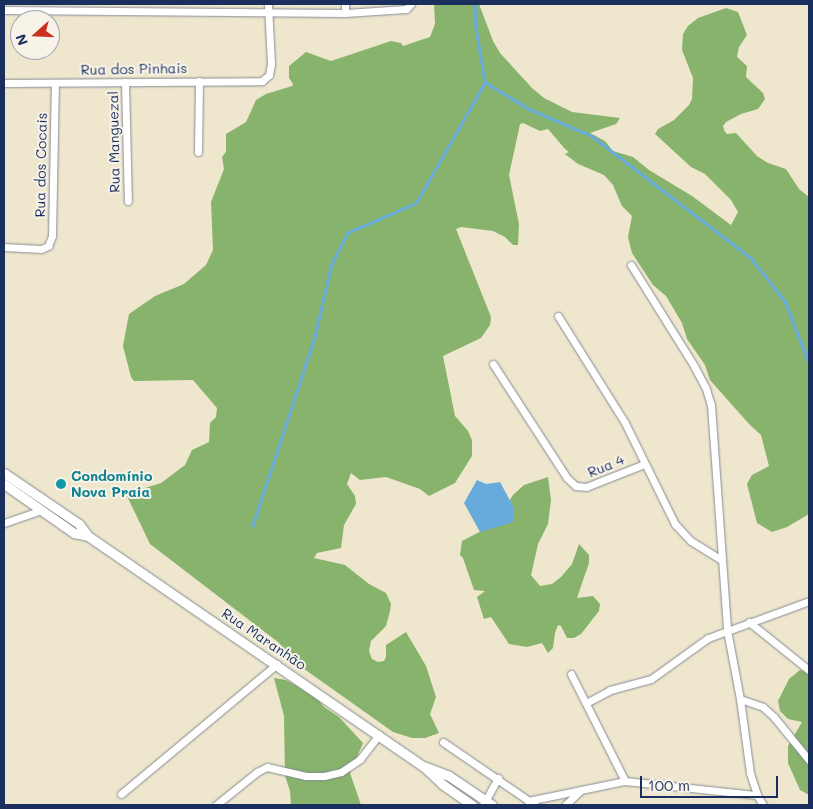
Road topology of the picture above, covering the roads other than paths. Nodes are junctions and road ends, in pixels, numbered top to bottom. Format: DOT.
graph roads {
  1 [pos="345,4"];
  2 [pos="62,6"];
  3 [pos="409,6"];
  4 [pos="268,7"];
  5 [pos="4,10"];
  6 [pos="345,13"];
  7 [pos="199,81"];
  8 [pos="125,82"];
  9 [pos="4,83"];
  10 [pos="55,84"];
  11 [pos="198,152"];
  12 [pos="128,201"];
  13 [pos="4,247"];
  14 [pos="631,265"];
  15 [pos="558,316"];
  16 [pos="493,364"];
  17 [pos="644,464"];
  18 [pos="4,473"];
  19 [pos="4,484"];
  20 [pos="40,497"];
  21 [pos="38,508"];
  22 [pos="4,524"];
  23 [pos="88,536"];
  24 [pos="722,560"];
  25 [pos="809,601"];
  26 [pos="749,622"];
  27 [pos="727,630"];
  28 [pos="277,664"];
  29 [pos="809,670"];
  30 [pos="571,674"];
  31 [pos="740,699"];
  32 [pos="586,703"];
  33 [pos="379,735"];
  34 [pos="443,742"];
  35 [pos="809,760"];
  36 [pos="423,766"];
  37 [pos="498,778"];
  38 [pos="625,781"];
  39 [pos="581,789"];
  40 [pos="121,794"];
  41 [pos="757,795"];
  42 [pos="531,803"];
  43 [pos="487,804"];
  44 [pos="216,805"];
  45 [pos="472,805"];
  46 [pos="566,805"];
  47 [pos="763,805"];
  1 -- 6 [label="street"];
  2 -- 4 [label="street"];
  2 -- 5 [label="street"];
  3 -- 6 [label="street"];
  4 -- 6 [label="street"];
  4 -- 7 [label="street, Rua dos Pinhais"];
  7 -- 8 [label="street, Rua dos Pinhais"];
  7 -- 11 [label="street"];
  8 -- 10 [label="street, Rua dos Pinhais"];
  8 -- 12 [label="street, Rua Manguezal"];
  9 -- 10 [label="street, Rua dos Pinhais"];
  10 -- 13 [label="street, Rua dos Cocais"];
  14 -- 24 [label="street"];
  15 -- 17 [label="street"];
  16 -- 17 [label="street, Rua 4"];
  17 -- 24 [label="street"];
  18 -- 20 [label="street, Rua Maranhão"];
  19 -- 21 [label="street, Rua Maranhão"];
  20 -- 21 [label="street"];
  20 -- 23 [label="street, Rua Maranhão"];
  21 -- 22 [label="street"];
  21 -- 23 [label="street, Rua Maranhão"];
  23 -- 28 [label="street, Rua Maranhão"];
  24 -- 27 [label="street"];
  25 -- 26 [label="street"];
  26 -- 27 [label="street"];
  26 -- 29 [label="street"];
  27 -- 31 [label="street"];
  27 -- 32 [label="street"];
  28 -- 33 [label="street, Rua Maranhão"];
  28 -- 40 [label="street"];
  30 -- 32 [label="street"];
  31 -- 35 [label="street"];
  31 -- 41 [label="street"];
  32 -- 38 [label="street"];
  33 -- 36 [label="street, Rua Maranhão"];
  33 -- 44 [label="street"];
  34 -- 37 [label="street"];
  36 -- 43 [label="street, Rua Maranhão"];
  36 -- 45 [label="street, Rua Maranhão"];
  37 -- 42 [label="street"];
  37 -- 43 [label="street"];
  38 -- 39 [label="street"];
  38 -- 41 [label="street"];
  39 -- 42 [label="street"];
  39 -- 46 [label="street"];
  41 -- 47 [label="street"];
}
